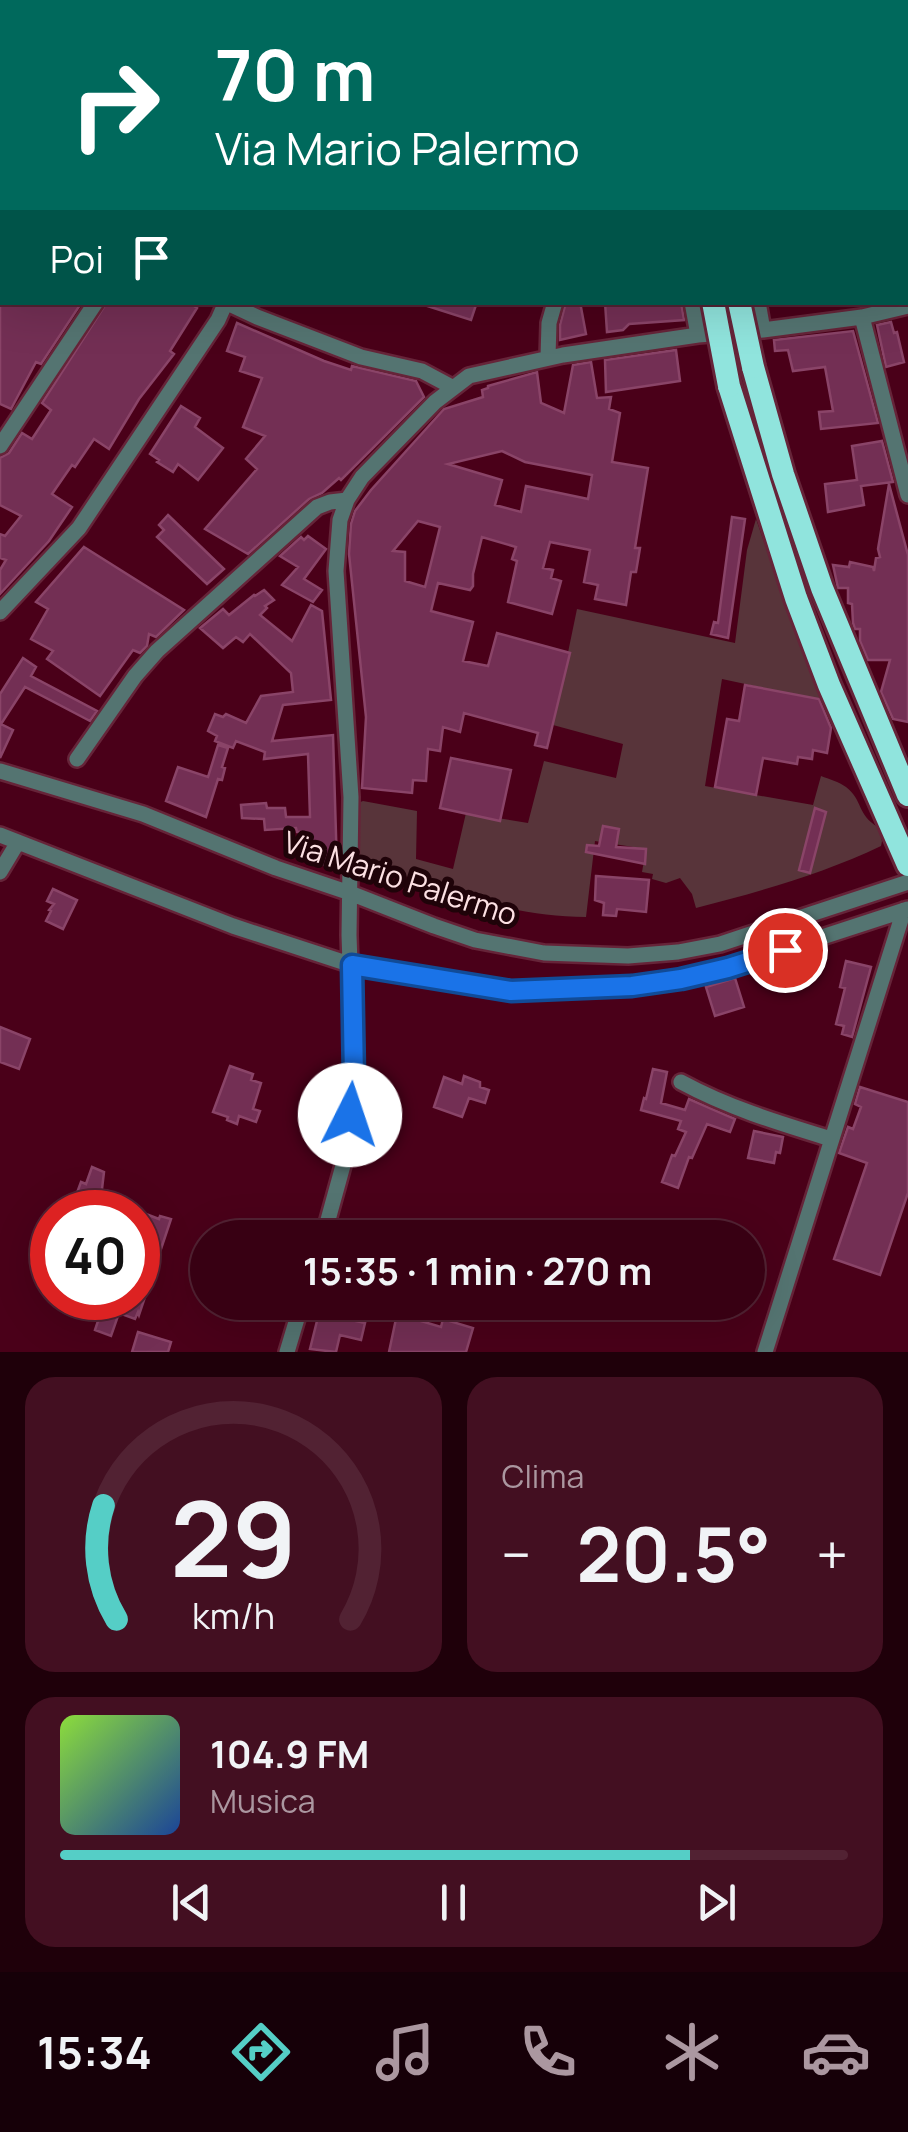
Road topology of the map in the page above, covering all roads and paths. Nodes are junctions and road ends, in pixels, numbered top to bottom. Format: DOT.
graph roads {
  1 [pos="94,305"];
  2 [pos="225,305"];
  3 [pos="230,305"];
  4 [pos="554,305"];
  5 [pos="693,305"];
  6 [pos="714,305"];
  7 [pos="740,305"];
  8 [pos="759,305"];
  9 [pos="908,306"];
  10 [pos="862,316"];
  11 [pos="764,330"];
  12 [pos="698,336"];
  13 [pos="548,357"];
  14 [pos="452,388"];
  15 [pos="908,425"];
  16 [pos="890,427"];
  17 [pos="0,446"];
  18 [pos="908,495"];
  19 [pos="347,500"];
  20 [pos="0,612"];
  21 [pos="76,759"];
  22 [pos="0,771"];
  23 [pos="908,795"];
  24 [pos="0,836"];
  25 [pos="18,842"];
  26 [pos="908,865"];
  27 [pos="0,872"];
  28 [pos="908,882"];
  29 [pos="350,892"];
  30 [pos="906,910"];
  31 [pos="352,965"];
  32 [pos="681,1082"];
  33 [pos="831,1138"];
  34 [pos="328,1220"];
  35 [pos="297,1320"];
  36 [pos="287,1352"];
  37 [pos="765,1352"];
  1 -- 17 [label="street"];
  2 -- 20 [label="street"];
  3 -- 14 [label="street"];
  4 -- 13 [label="street"];
  5 -- 12 [label="street"];
  6 -- 26 [label="highway, bridge"];
  7 -- 23 [label="highway, bridge"];
  8 -- 11 [label="street"];
  9 -- 10 [label="street"];
  10 -- 11 [label="street"];
  10 -- 16 [label="street"];
  11 -- 12 [label="street"];
  12 -- 13 [label="street"];
  13 -- 14 [label="street"];
  14 -- 19 [label="street"];
  15 -- 16 [label="street"];
  16 -- 18 [label="street"];
  19 -- 21 [label="street"];
  19 -- 29 [label="street"];
  22 -- 29 [label="street, Via Mario Palermo"];
  24 -- 25 [label="street"];
  25 -- 27 [label="street"];
  25 -- 31 [label="street"];
  28 -- 29 [label="street, Via Mario Palermo"];
  29 -- 31 [label="street"];
  30 -- 31 [label="street"];
  30 -- 33 [label="street"];
  31 -- 34 [label="street"];
  32 -- 33 [label="street"];
  33 -- 37 [label="street"];
  35 -- 36 [label="street"];
}
